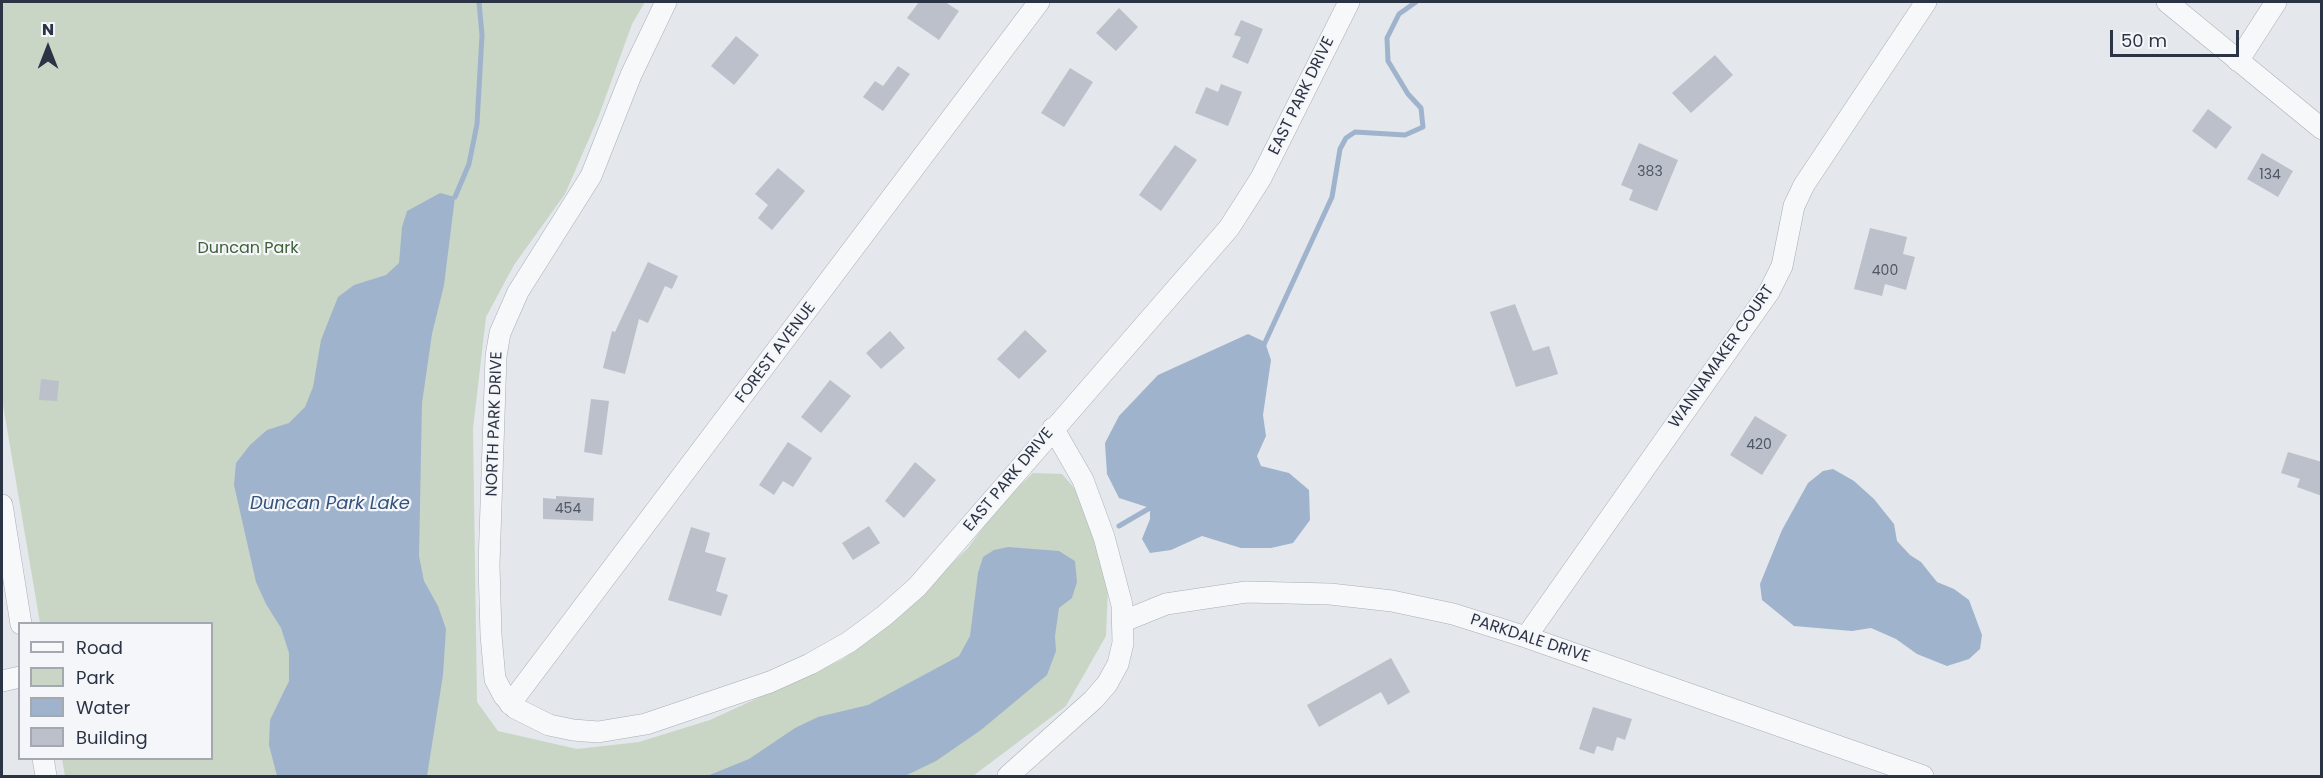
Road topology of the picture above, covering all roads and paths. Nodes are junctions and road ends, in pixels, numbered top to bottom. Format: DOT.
graph roads {
  1 [pos="666,2"];
  2 [pos="1039,2"];
  3 [pos="1348,2"];
  4 [pos="1926,2"];
  5 [pos="2166,2"];
  6 [pos="2276,2"];
  7 [pos="2238,61"];
  8 [pos="2322,129"];
  9 [pos="1053,428"];
  10 [pos="2,505"];
  11 [pos="1124,621"];
  12 [pos="21,622"];
  13 [pos="1526,637"];
  14 [pos="18,677"];
  15 [pos="2,681"];
  16 [pos="510,704"];
  17 [pos="43,760"];
  18 [pos="46,777"];
  19 [pos="1008,777"];
  20 [pos="1923,777"];
  1 -- 16 [label="street, NORTH PARK DRIVE"];
  2 -- 16 [label="street, FOREST AVENUE"];
  3 -- 9 [label="street, EAST PARK DRIVE"];
  4 -- 13 [label="street, WANNAMAKER COURT"];
  5 -- 7 [label="street"];
  6 -- 7 [label="street"];
  7 -- 8 [label="street"];
  9 -- 11 [label="street"];
  9 -- 16 [label="street, EAST PARK DRIVE"];
  10 -- 12 [label="street"];
  11 -- 13 [label="street, PARKDALE DRIVE"];
  11 -- 19 [label="street"];
  13 -- 20 [label="street, PARKDALE DRIVE"];
  14 -- 15 [label="street"];
  17 -- 18 [label="street"];
}
